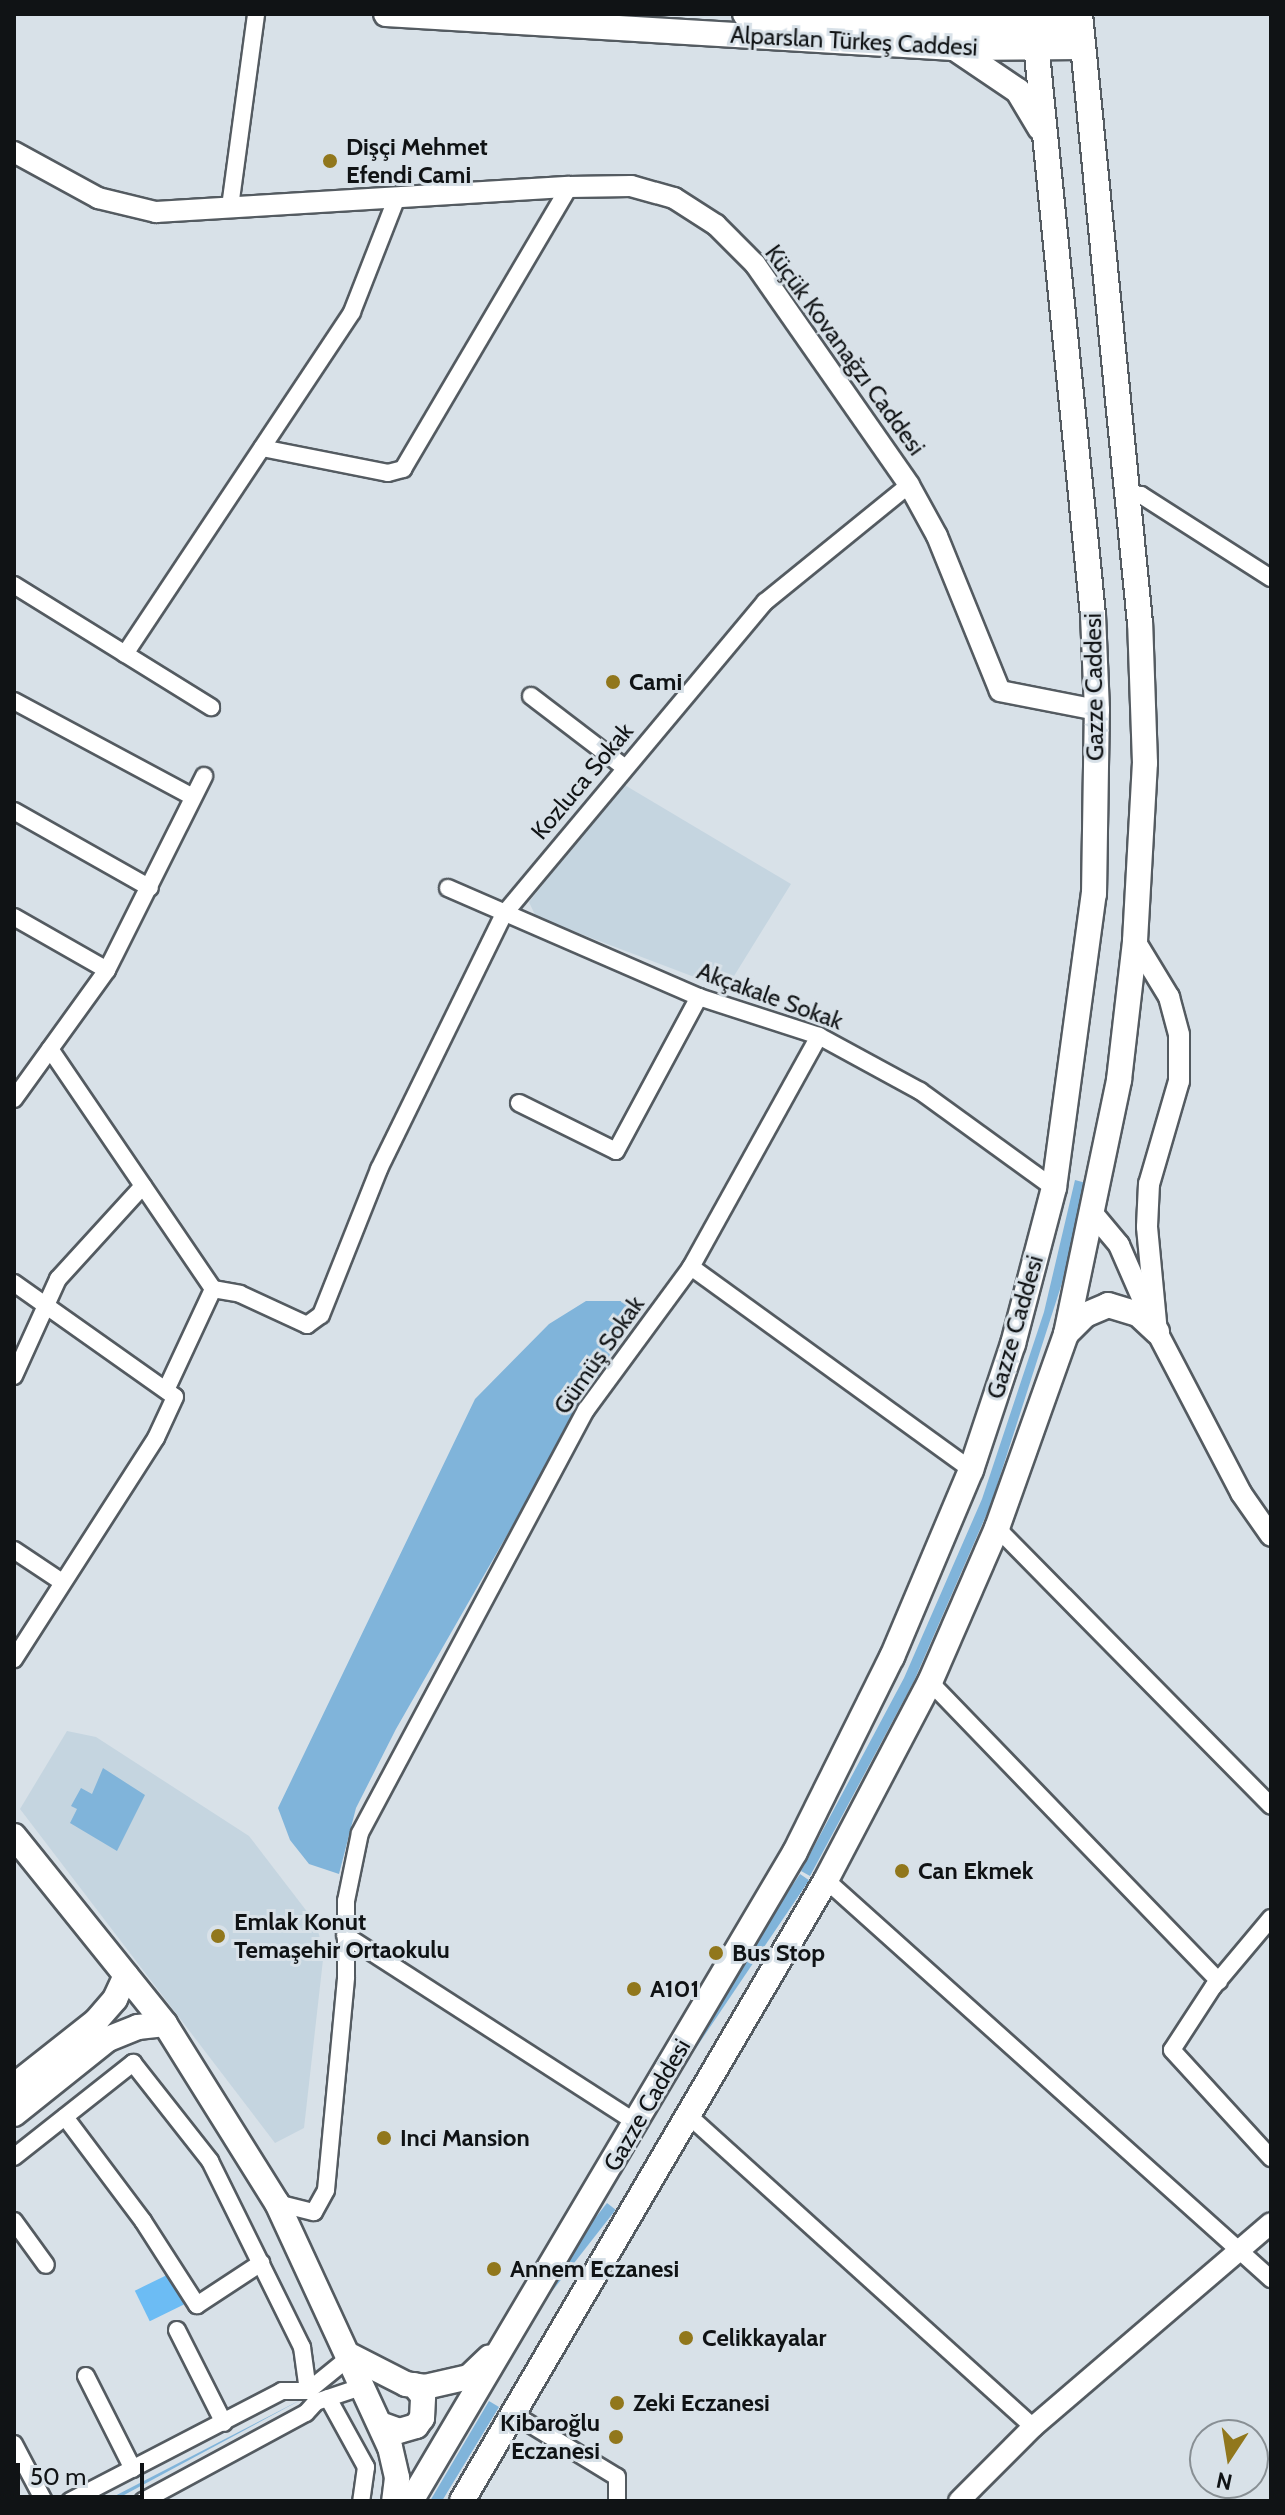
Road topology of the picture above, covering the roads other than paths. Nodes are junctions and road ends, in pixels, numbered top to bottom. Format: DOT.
graph roads {
  1 [pos="256,14"];
  2 [pos="386,14"];
  3 [pos="745,14"];
  4 [pos="1035,29"];
  5 [pos="1081,29"];
  6 [pos="967,30"];
  7 [pos="1048,144"];
  8 [pos="14,152"];
  9 [pos="569,187"];
  10 [pos="397,197"];
  11 [pos="230,207"];
  12 [pos="262,448"];
  13 [pos="909,485"];
  14 [pos="1126,494"];
  15 [pos="1271,578"];
  16 [pos="14,585"];
  17 [pos="125,654"];
  18 [pos="531,696"];
  19 [pos="14,701"];
  20 [pos="211,707"];
  21 [pos="1097,710"];
  22 [pos="624,767"];
  23 [pos="204,776"];
  24 [pos="191,796"];
  25 [pos="14,811"];
  26 [pos="150,888"];
  27 [pos="448,888"];
  28 [pos="504,914"];
  29 [pos="14,917"];
  30 [pos="1135,941"];
  31 [pos="107,970"];
  32 [pos="699,997"];
  33 [pos="819,1036"];
  34 [pos="50,1049"];
  35 [pos="14,1099"];
  36 [pos="519,1103"];
  37 [pos="143,1186"];
  38 [pos="1054,1188"];
  39 [pos="1094,1215"];
  40 [pos="691,1267"];
  41 [pos="16,1289"];
  42 [pos="213,1289"];
  43 [pos="43,1304"];
  44 [pos="1157,1332"];
  45 [pos="1066,1334"];
  46 [pos="14,1376"];
  47 [pos="166,1390"];
  48 [pos="971,1470"];
  49 [pos="997,1528"];
  50 [pos="1271,1536"];
  51 [pos="14,1550"];
  52 [pos="62,1582"];
  53 [pos="14,1659"];
  54 [pos="930,1682"];
  55 [pos="1271,1806"];
  56 [pos="14,1836"];
  57 [pos="826,1880"];
  58 [pos="1271,1918"];
  59 [pos="345,1935"];
  60 [pos="126,1975"];
  61 [pos="1219,1981"];
  62 [pos="165,2024"];
  63 [pos="14,2086"];
  64 [pos="14,2114"];
  65 [pos="688,2115"];
  66 [pos="65,2117"];
  67 [pos="637,2123"];
  68 [pos="14,2157"];
  69 [pos="1271,2158"];
  70 [pos="277,2203"];
  71 [pos="14,2221"];
  72 [pos="1271,2223"];
  73 [pos="1237,2250"];
  74 [pos="261,2263"];
  75 [pos="46,2265"];
  76 [pos="1271,2279"];
  77 [pos="521,2315"];
  78 [pos="177,2330"];
  79 [pos="351,2356"];
  80 [pos="86,2376"];
  81 [pos="414,2385"];
  82 [pos="364,2386"];
  83 [pos="308,2391"];
  84 [pos="328,2398"];
  85 [pos="515,2415"];
  86 [pos="224,2423"];
  87 [pos="380,2424"];
  88 [pos="1033,2427"];
  89 [pos="14,2444"];
  90 [pos="133,2469"];
  91 [pos="44,2501"];
  92 [pos="70,2501"];
  93 [pos="143,2501"];
  94 [pos="361,2501"];
  95 [pos="394,2501"];
  96 [pos="411,2501"];
  97 [pos="462,2501"];
  98 [pos="617,2501"];
  99 [pos="959,2501"];
  1 -- 11 [label="street"];
  2 -- 6 [label="main road, Alparslan Türkeş Caddesi"];
  3 -- 6 [label="main road, Alparslan Türkeş Caddesi"];
  4 -- 5 [label="main road, Alparslan Türkeş Caddesi"];
  4 -- 6 [label="main road, Alparslan Türkeş Caddesi"];
  4 -- 7 [label="main road, Gazze Caddesi"];
  5 -- 14 [label="main road, Gazze Caddesi"];
  6 -- 7 [label="main road"];
  7 -- 21 [label="main road, Gazze Caddesi"];
  8 -- 11 [label="street, Küçük Kovanağzı Caddesi"];
  9 -- 10 [label="street, Küçük Kovanağzı Caddesi"];
  9 -- 12 [label="street"];
  9 -- 13 [label="street, Küçük Kovanağzı Caddesi"];
  10 -- 11 [label="street, Küçük Kovanağzı Caddesi"];
  10 -- 12 [label="street"];
  12 -- 17 [label="street"];
  13 -- 21 [label="street, Küçük Kovanağzı Caddesi"];
  13 -- 22 [label="street, Kozluca Sokak"];
  14 -- 15 [label="street"];
  14 -- 30 [label="main road, Gazze Caddesi"];
  16 -- 17 [label="street"];
  17 -- 20 [label="street"];
  18 -- 22 [label="street"];
  19 -- 24 [label="street"];
  21 -- 38 [label="main road, Gazze Caddesi"];
  22 -- 28 [label="street, Kozluca Sokak"];
  23 -- 24 [label="street"];
  24 -- 26 [label="street"];
  25 -- 26 [label="street"];
  26 -- 31 [label="street"];
  27 -- 28 [label="street, Akçakale Sokak"];
  28 -- 32 [label="street, Akçakale Sokak"];
  28 -- 42 [label="street, Kozluca Sokak"];
  29 -- 31 [label="street"];
  30 -- 39 [label="main road, Gazze Caddesi"];
  30 -- 44 [label="street"];
  31 -- 34 [label="street"];
  32 -- 33 [label="street, Akçakale Sokak"];
  32 -- 36 [label="street"];
  33 -- 38 [label="street, Akçakale Sokak"];
  33 -- 40 [label="street, Gümüş Sokak"];
  34 -- 35 [label="street"];
  34 -- 37 [label="street"];
  37 -- 42 [label="street"];
  37 -- 43 [label="street"];
  38 -- 48 [label="main road, Gazze Caddesi"];
  39 -- 44 [label="street"];
  39 -- 45 [label="main road, Gazze Caddesi"];
  40 -- 48 [label="street"];
  40 -- 59 [label="street, Gümüş Sokak"];
  41 -- 43 [label="street"];
  42 -- 47 [label="street"];
  43 -- 46 [label="street"];
  43 -- 47 [label="street"];
  44 -- 45 [label="main road"];
  44 -- 50 [label="street"];
  45 -- 49 [label="main road, Gazze Caddesi"];
  47 -- 52 [label="street"];
  48 -- 67 [label="main road, Gazze Caddesi"];
  49 -- 54 [label="main road, Gazze Caddesi"];
  49 -- 55 [label="street"];
  51 -- 52 [label="street"];
  52 -- 53 [label="street"];
  54 -- 57 [label="main road, Gazze Caddesi"];
  54 -- 61 [label="street"];
  56 -- 60 [label="main road"];
  57 -- 65 [label="main road, Gazze Caddesi"];
  57 -- 73 [label="street"];
  58 -- 61 [label="street"];
  59 -- 67 [label="street"];
  59 -- 70 [label="street, Gümüş Sokak"];
  60 -- 62 [label="main road"];
  60 -- 63 [label="main road"];
  61 -- 69 [label="street"];
  62 -- 64 [label="main road"];
  62 -- 70 [label="main road"];
  65 -- 85 [label="main road, Gazze Caddesi"];
  65 -- 88 [label="street"];
  66 -- 68 [label="street"];
  66 -- 74 [label="street"];
  66 -- 74 [label="street"];
  67 -- 77 [label="main road, Gazze Caddesi"];
  70 -- 79 [label="main road"];
  71 -- 75 [label="street"];
  72 -- 73 [label="street"];
  73 -- 76 [label="street"];
  73 -- 88 [label="street"];
  74 -- 83 [label="street"];
  77 -- 81 [label="main road"];
  77 -- 96 [label="main road, Gazze Caddesi"];
  78 -- 86 [label="street"];
  79 -- 81 [label="main road"];
  79 -- 82 [label="main road"];
  79 -- 83 [label="street"];
  80 -- 90 [label="street"];
  81 -- 87 [label="main road"];
  82 -- 84 [label="street"];
  82 -- 87 [label="main road"];
  83 -- 86 [label="street"];
  84 -- 93 [label="street"];
  84 -- 94 [label="street"];
  85 -- 97 [label="main road, Gazze Caddesi"];
  85 -- 98 [label="street"];
  86 -- 90 [label="street"];
  87 -- 95 [label="main road"];
  88 -- 99 [label="street"];
  89 -- 91 [label="street"];
  90 -- 92 [label="street"];
}
